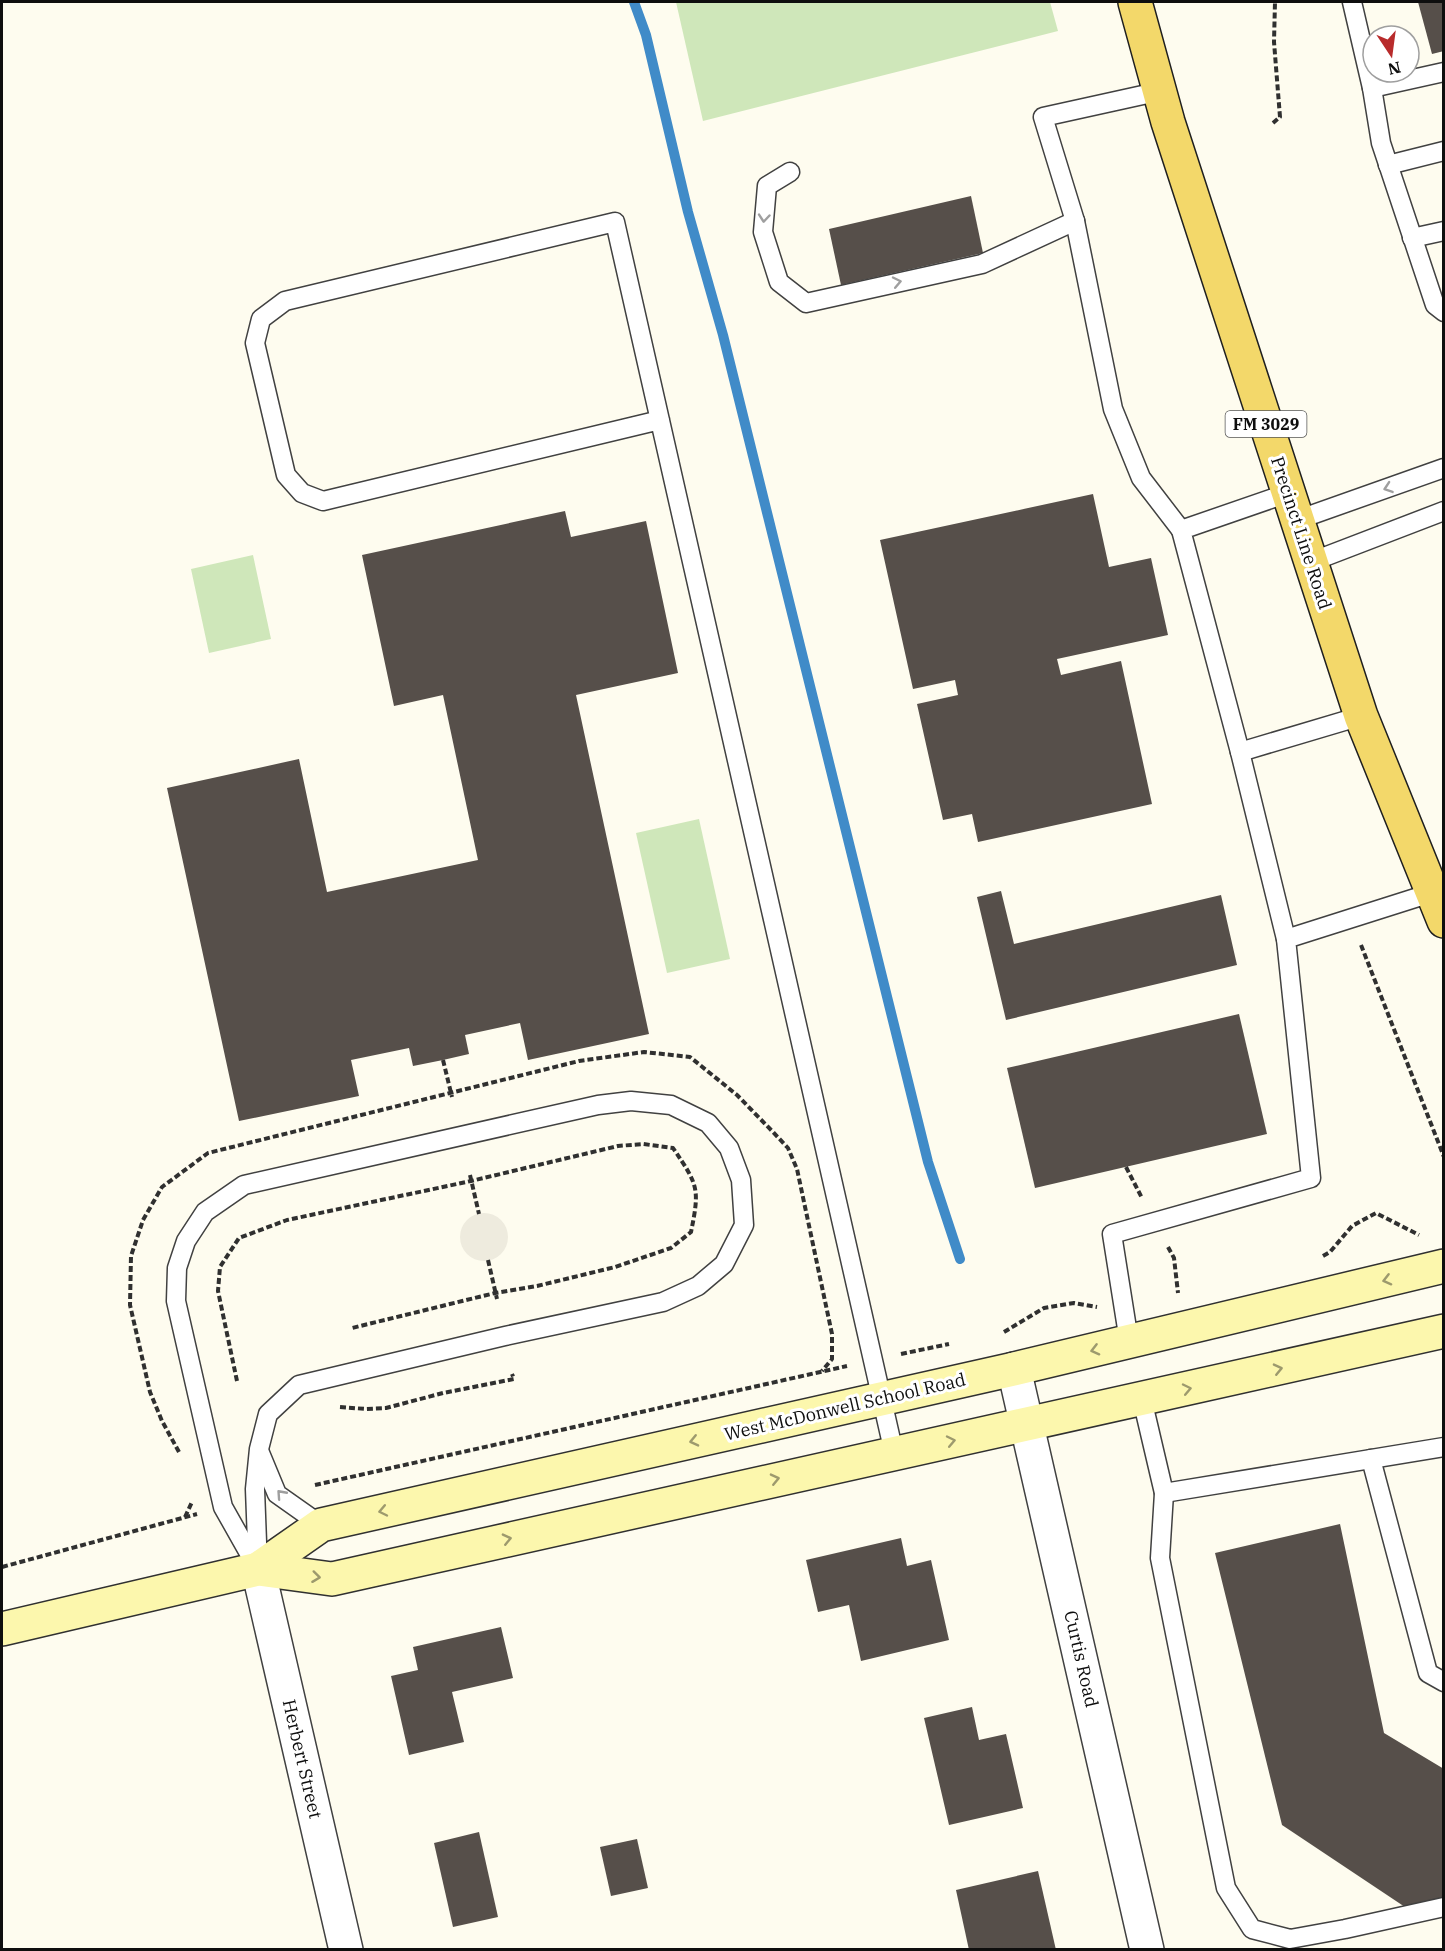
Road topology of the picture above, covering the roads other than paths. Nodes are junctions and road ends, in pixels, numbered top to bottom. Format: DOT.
graph roads {
  1 [pos="1135,2"];
  2 [pos="1352,2"];
  3 [pos="1443,72"];
  4 [pos="1372,88"];
  5 [pos="1161,91"];
  6 [pos="1443,151"];
  7 [pos="1388,165"];
  8 [pos="790,172"];
  9 [pos="1075,221"];
  10 [pos="1441,231"];
  11 [pos="1412,238"];
  12 [pos="1443,312"];
  13 [pos="660,420"];
  14 [pos="1443,468"];
  15 [pos="1292,506"];
  16 [pos="1443,511"];
  17 [pos="1181,530"];
  18 [pos="1311,562"];
  19 [pos="1361,716"];
  20 [pos="1240,752"];
  21 [pos="1437,907"];
  22 [pos="1286,939"];
  23 [pos="1443,1266"];
  24 [pos="1443,1331"];
  25 [pos="1130,1341"];
  26 [pos="1014,1370"];
  27 [pos="880,1399"];
  28 [pos="1142,1399"];
  29 [pos="1027,1424"];
  30 [pos="1443,1447"];
  31 [pos="259,1449"];
  32 [pos="894,1453"];
  33 [pos="1371,1459"];
  34 [pos="1164,1493"];
  35 [pos="321,1525"];
  36 [pos="258,1569"];
  37 [pos="2,1629"];
  38 [pos="1443,1682"];
  39 [pos="1443,1907"];
  40 [pos="346,1950"];
  41 [pos="1147,1950"];
  1 -- 5 [label="main road, Precinct Line Road / FM 3029"];
  2 -- 4 [label="lane"];
  3 -- 4 [label="lane"];
  4 -- 7 [label="lane"];
  5 -- 9 [label="lane"];
  5 -- 15 [label="main road, Precinct Line Road / FM 3029"];
  6 -- 7 [label="lane"];
  7 -- 11 [label="lane"];
  8 -- 9 [label="lane, one-way"];
  9 -- 17 [label="lane"];
  10 -- 11 [label="lane"];
  11 -- 12 [label="lane"];
  13 -- 13 [label="lane"];
  13 -- 27 [label="lane"];
  14 -- 15 [label="lane, one-way"];
  15 -- 17 [label="lane"];
  15 -- 18 [label="main road, Precinct Line Road / FM 3029"];
  16 -- 18 [label="lane"];
  17 -- 20 [label="lane"];
  18 -- 19 [label="main road, Precinct Line Road / FM 3029"];
  19 -- 20 [label="lane"];
  19 -- 21 [label="main road, Precinct Line Road / FM 3029"];
  20 -- 22 [label="lane"];
  21 -- 22 [label="lane"];
  22 -- 25 [label="lane"];
  23 -- 25 [label="main road, West McDonwell School Road, one-way"];
  28 -- 24 [label="main road, West McDonwell School Road, one-way"];
  25 -- 26 [label="main road, West McDonwell School Road, one-way"];
  26 -- 27 [label="main road, West McDonwell School Road"];
  26 -- 29 [label="street, Curtis Road"];
  27 -- 32 [label="lane"];
  27 -- 35 [label="main road, West McDonwell School Road, one-way"];
  28 -- 29 [label="main road, West McDonwell School Road"];
  28 -- 34 [label="lane"];
  32 -- 29 [label="main road, West McDonwell School Road, one-way"];
  29 -- 41 [label="street, Curtis Road"];
  30 -- 33 [label="lane"];
  35 -- 31 [label="lane, one-way"];
  31 -- 36 [label="lane"];
  31 -- 36 [label="lane"];
  36 -- 32 [label="main road, West McDonwell School Road, one-way"];
  33 -- 34 [label="lane"];
  33 -- 38 [label="lane"];
  34 -- 39 [label="lane"];
  35 -- 36 [label="main road, West McDonwell School Road"];
  36 -- 37 [label="main road, West McDonwell School Road"];
  36 -- 40 [label="street, Herbert Street"];
}
